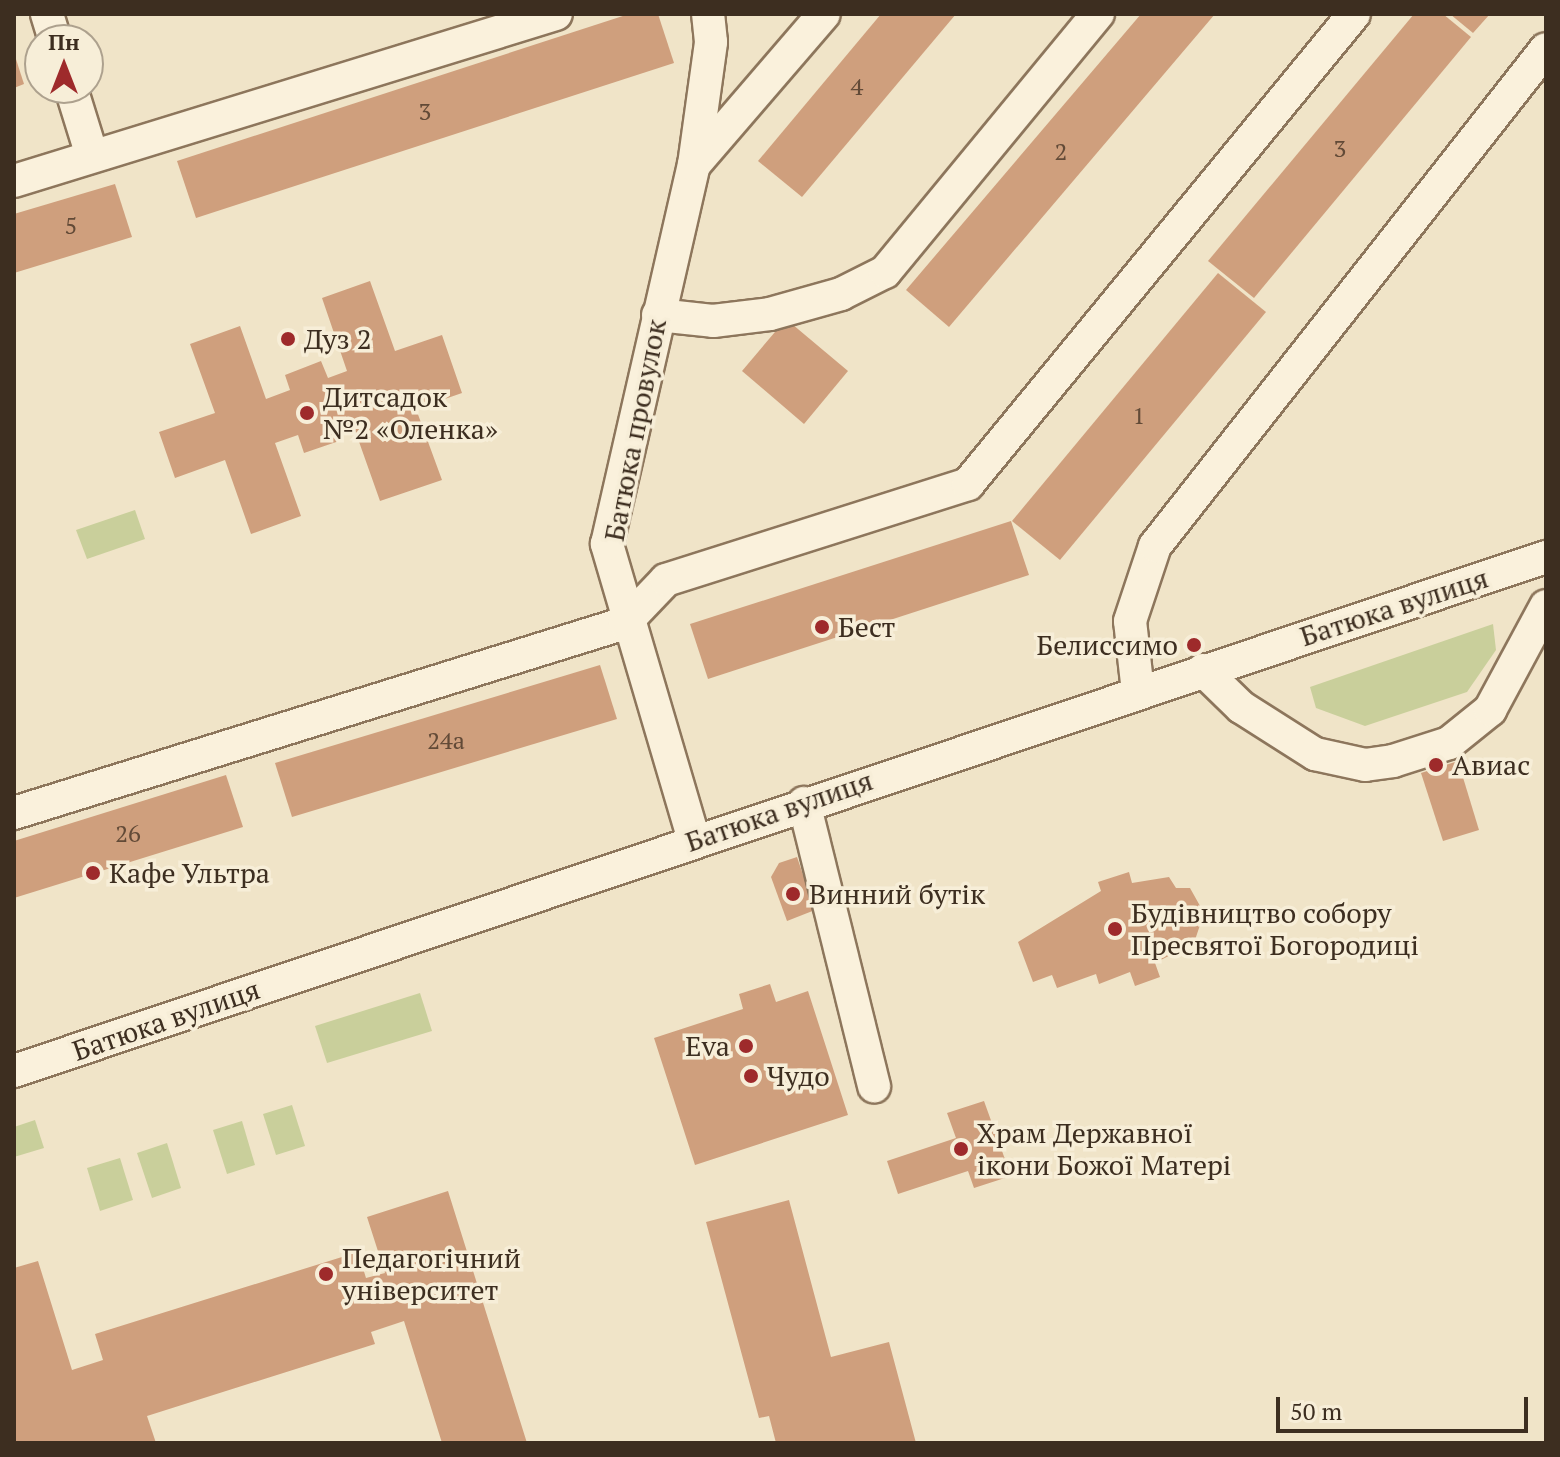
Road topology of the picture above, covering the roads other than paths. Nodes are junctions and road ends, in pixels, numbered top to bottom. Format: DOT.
graph roads {
  1 [pos="556,14"];
  2 [pos="708,14"];
  3 [pos="824,14"];
  4 [pos="1098,14"];
  5 [pos="1354,14"];
  6 [pos="1546,49"];
  7 [pos="76,104"];
  8 [pos="92,156"];
  9 [pos="694,165"];
  10 [pos="14,181"];
  11 [pos="658,315"];
  12 [pos="1546,557"];
  13 [pos="1546,606"];
  14 [pos="625,623"];
  15 [pos="1203,670"];
  16 [pos="1138,692"];
  17 [pos="804,803"];
  18 [pos="14,813"];
  19 [pos="694,840"];
  20 [pos="14,1071"];
  21 [pos="874,1086"];
  1 -- 8 [label="street"];
  2 -- 9 [label="street, Батюка провулок"];
  3 -- 9 [label="street"];
  4 -- 11 [label="street"];
  5 -- 14 [label="street"];
  6 -- 16 [label="street"];
  7 -- 8 [label="street"];
  8 -- 10 [label="street"];
  9 -- 11 [label="street, Батюка провулок"];
  11 -- 14 [label="street, Батюка провулок"];
  12 -- 15 [label="street, Батюка вулиця"];
  13 -- 15 [label="street"];
  14 -- 18 [label="street"];
  14 -- 19 [label="street, Батюка провулок"];
  15 -- 16 [label="street, Батюка вулиця"];
  16 -- 17 [label="street, Батюка вулиця"];
  17 -- 19 [label="street, Батюка вулиця"];
  17 -- 21 [label="street"];
  19 -- 20 [label="street, Батюка вулиця"];
}
